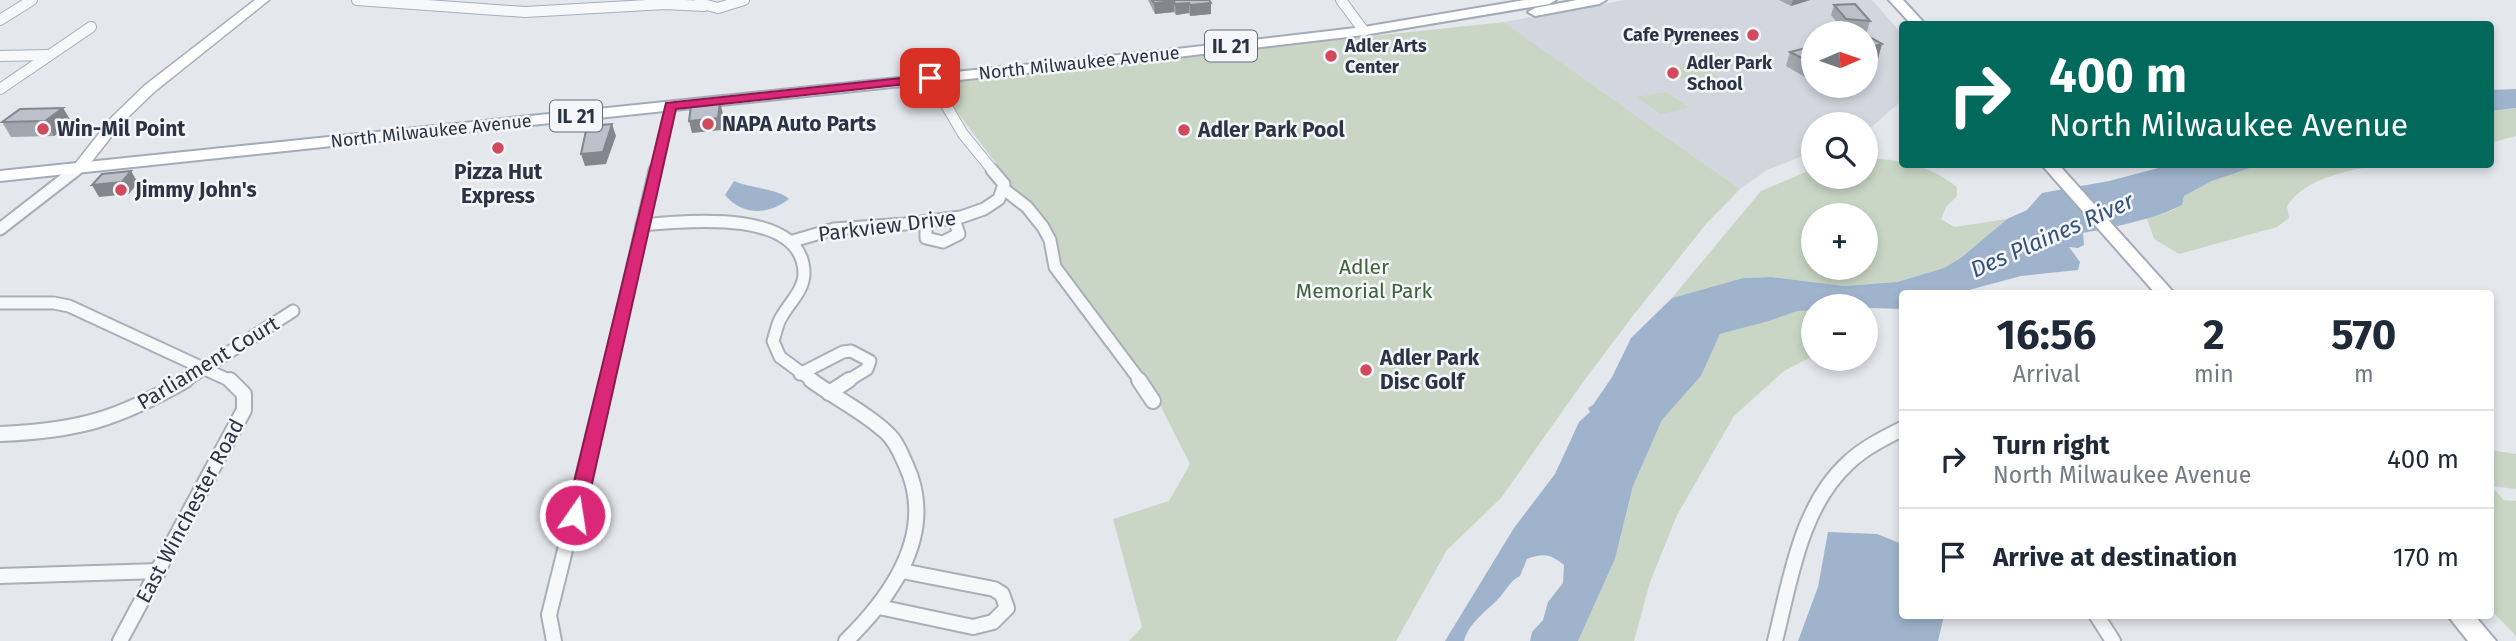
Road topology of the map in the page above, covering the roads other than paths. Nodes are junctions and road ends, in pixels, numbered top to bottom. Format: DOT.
graph roads {
  1 [pos="32,0"];
  2 [pos="263,0"];
  3 [pos="357,0"];
  4 [pos="673,0"];
  5 [pos="751,0"];
  6 [pos="1341,0"];
  7 [pos="1549,0"];
  8 [pos="1599,0"];
  9 [pos="1896,0"];
  10 [pos="739,2"];
  11 [pos="701,3"];
  12 [pos="643,6"];
  13 [pos="0,20"];
  14 [pos="1915,21"];
  15 [pos="91,27"];
  16 [pos="1364,31"];
  17 [pos="50,55"];
  18 [pos="0,56"];
  19 [pos="930,78"];
  20 [pos="0,89"];
  21 [pos="670,106"];
  22 [pos="80,167"];
  23 [pos="2052,168"];
  24 [pos="0,176"];
  25 [pos="1004,190"];
  26 [pos="954,219"];
  27 [pos="926,223"];
  28 [pos="3,224"];
  29 [pos="642,225"];
  30 [pos="793,241"];
  31 [pos="2162,290"];
  32 [pos="0,303"];
  33 [pos="293,311"];
  34 [pos="204,368"];
  35 [pos="800,373"];
  36 [pos="829,393"];
  37 [pos="1153,401"];
  38 [pos="1899,430"];
  39 [pos="0,434"];
  40 [pos="159,571"];
  41 [pos="902,571"];
  42 [pos="0,576"];
  43 [pos="879,607"];
  44 [pos="2099,619"];
  45 [pos="2463,619"];
  46 [pos="552,638"];
  47 [pos="120,641"];
  48 [pos="846,641"];
  49 [pos="1775,641"];
  50 [pos="2113,641"];
  51 [pos="2483,641"];
  1 -- 13 [label="street"];
  2 -- 22 [label="main road"];
  3 -- 12 [label="street"];
  4 -- 12 [label="street"];
  5 -- 10 [label="street"];
  6 -- 16 [label="street"];
  7 -- 16 [label="main road, North Milwaukee Avenue / IL 21"];
  8 -- 16 [label="main road, North Milwaukee Avenue / IL 21"];
  9 -- 14 [label="main road"];
  10 -- 11 [label="street"];
  11 -- 12 [label="street"];
  15 -- 17 [label="street"];
  16 -- 19 [label="main road, North Milwaukee Avenue / IL 21"];
  17 -- 18 [label="street"];
  17 -- 20 [label="street"];
  19 -- 21 [label="main road, North Milwaukee Avenue / IL 21"];
  19 -- 25 [label="street"];
  21 -- 22 [label="main road, North Milwaukee Avenue / IL 21"];
  21 -- 29 [label="street"];
  22 -- 24 [label="main road, North Milwaukee Avenue / IL 21"];
  22 -- 28 [label="street"];
  23 -- 31 [label="main road"];
  25 -- 26 [label="street, Parkview Drive"];
  25 -- 37 [label="street"];
  26 -- 27 [label="street, Parkview Drive"];
  26 -- 27 [label="street"];
  27 -- 30 [label="street, Parkview Drive"];
  29 -- 30 [label="street"];
  29 -- 46 [label="street"];
  30 -- 35 [label="street"];
  32 -- 34 [label="street, East Winchester Road"];
  33 -- 34 [label="street, Parliament Court"];
  34 -- 39 [label="street, Parliament Court"];
  34 -- 40 [label="street, East Winchester Road"];
  35 -- 36 [label="street"];
  35 -- 36 [label="street"];
  36 -- 41 [label="street"];
  38 -- 49 [label="street"];
  40 -- 42 [label="street"];
  40 -- 47 [label="street, East Winchester Road"];
  41 -- 43 [label="street"];
  41 -- 43 [label="street"];
  43 -- 48 [label="street"];
  44 -- 50 [label="street"];
  45 -- 51 [label="main road"];
}
